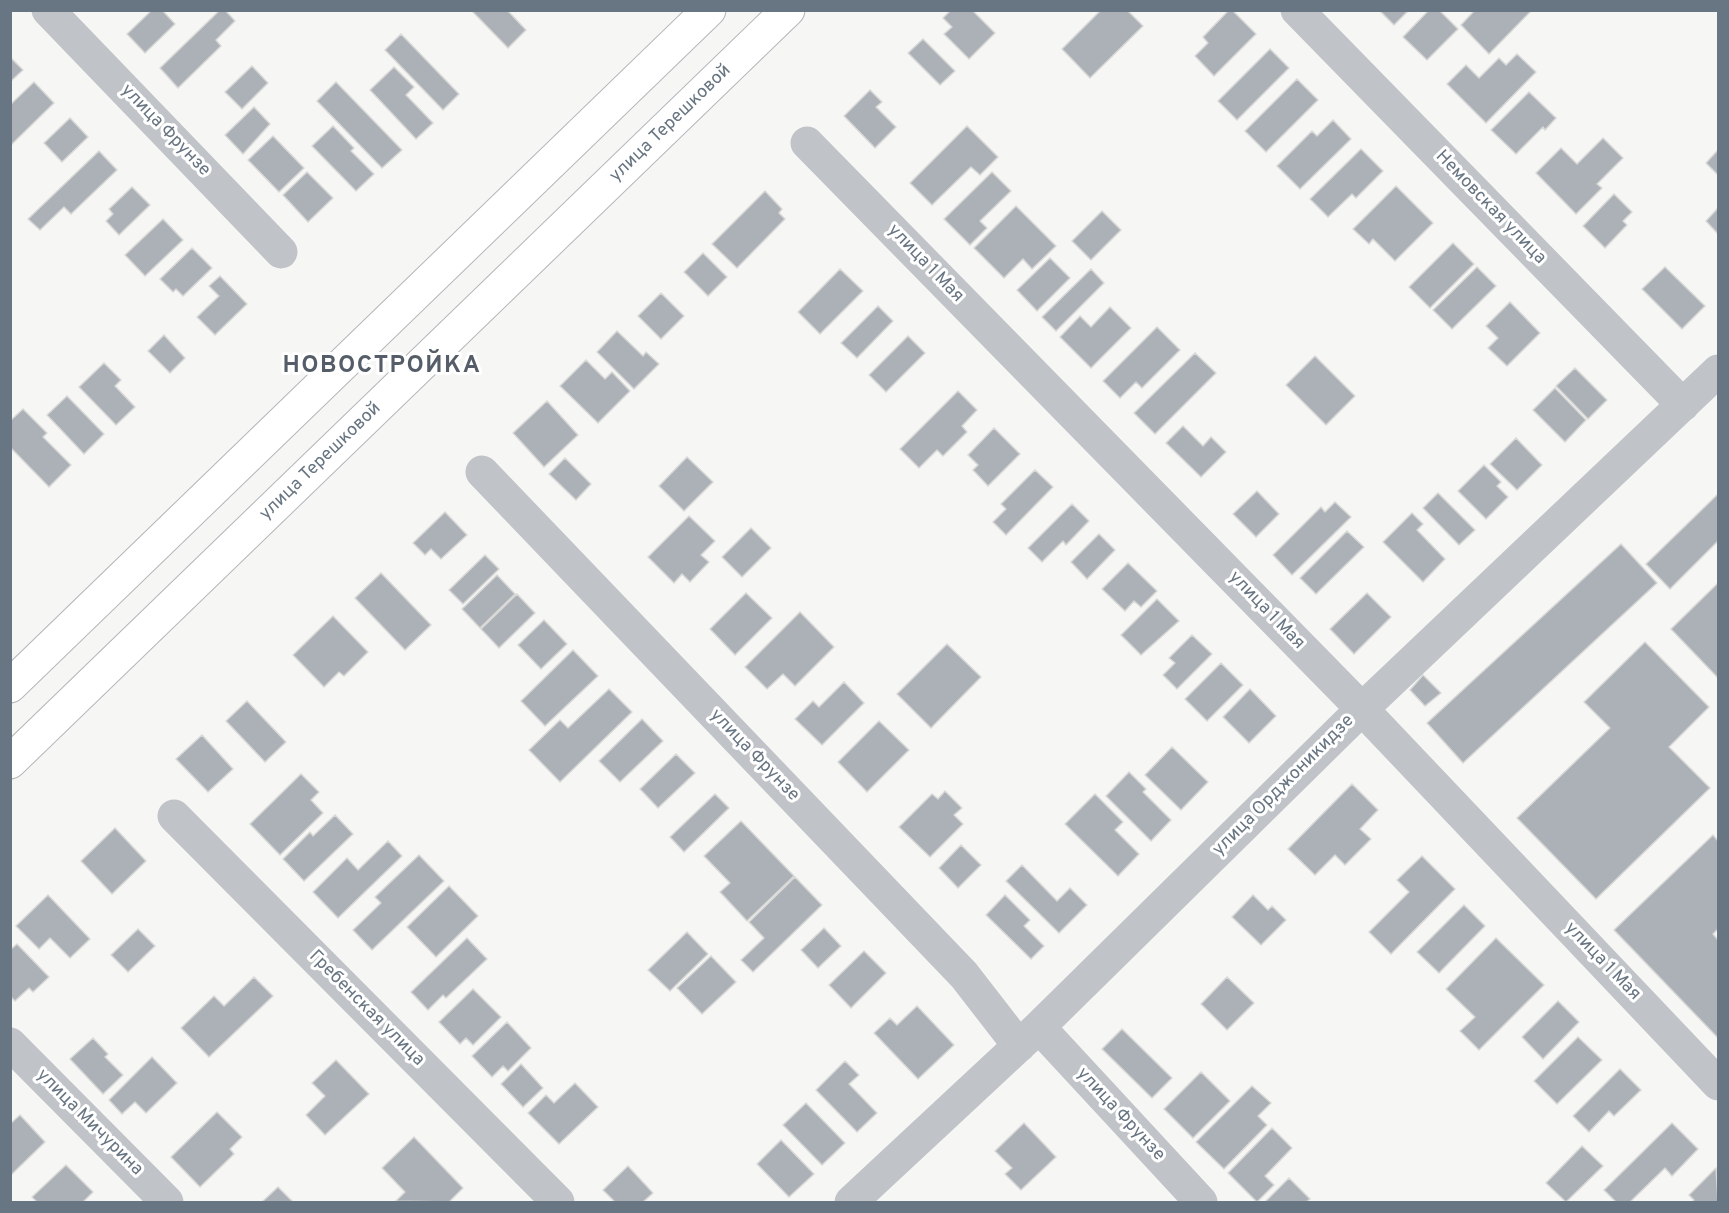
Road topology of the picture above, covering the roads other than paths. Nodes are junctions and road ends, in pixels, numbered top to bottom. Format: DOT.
graph roads {
  1 [pos="48,10"];
  2 [pos="709,10"];
  3 [pos="788,10"];
  4 [pos="1297,10"];
  5 [pos="807,143"];
  6 [pos="281,252"];
  7 [pos="1719,371"];
  8 [pos="1683,405"];
  9 [pos="483,472"];
  10 [pos="10,686"];
  11 [pos="1362,709"];
  12 [pos="10,762"];
  13 [pos="174,816"];
  14 [pos="1029,1036"];
  15 [pos="10,1044"];
  16 [pos="1719,1084"];
  17 [pos="167,1203"];
  18 [pos="558,1203"];
  19 [pos="851,1203"];
  20 [pos="1201,1203"];
  1 -- 6 [label="street, улица Фрунзе"];
  2 -- 10 [label="main road"];
  3 -- 12 [label="main road, улица Терешковой"];
  4 -- 8 [label="street, Немовская улица"];
  5 -- 11 [label="street, улица 1 Мая"];
  7 -- 8 [label="street, улица Орджоникидзе"];
  8 -- 11 [label="street, улица Орджоникидзе"];
  9 -- 14 [label="street, улица Фрунзе"];
  11 -- 14 [label="street, улица Орджоникидзе"];
  11 -- 16 [label="street, улица 1 Мая"];
  13 -- 18 [label="street, Гребенская улица"];
  14 -- 19 [label="street, улица Орджоникидзе"];
  14 -- 20 [label="street, улица Фрунзе"];
  15 -- 17 [label="street, улица Мичурина"];
}
